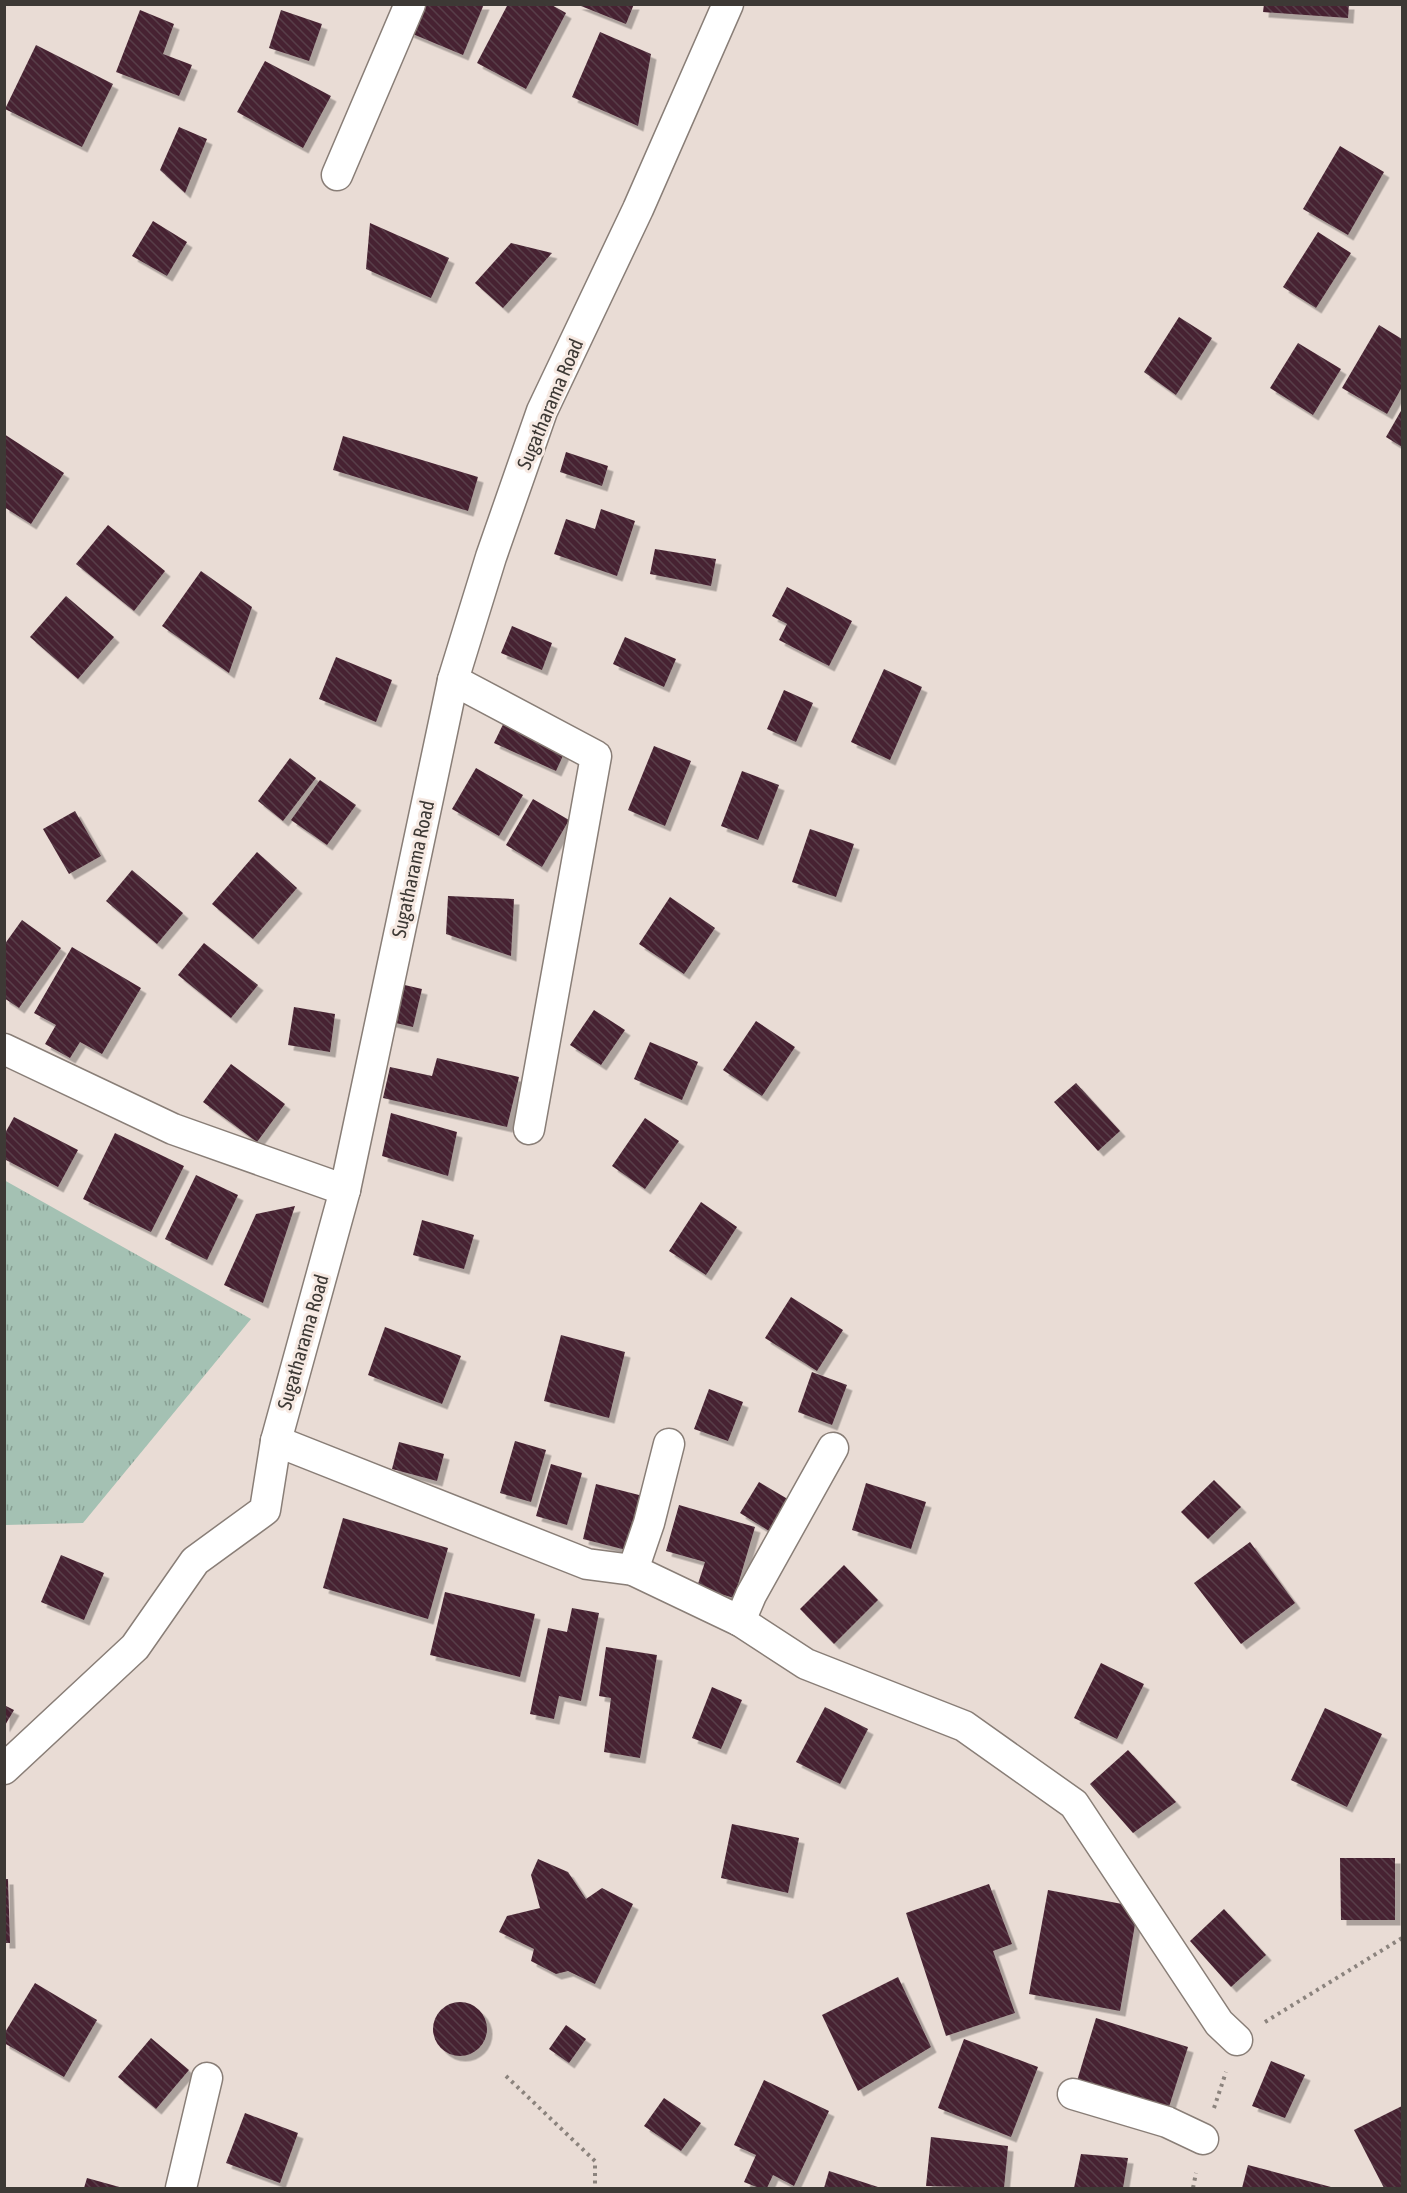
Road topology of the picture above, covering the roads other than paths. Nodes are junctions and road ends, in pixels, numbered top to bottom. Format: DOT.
graph roads {
  1 [pos="410,4"];
  2 [pos="728,4"];
  3 [pos="337,176"];
  4 [pos="453,680"];
  5 [pos="4,1049"];
  6 [pos="529,1129"];
  7 [pos="345,1190"];
  8 [pos="276,1441"];
  9 [pos="669,1444"];
  10 [pos="833,1448"];
  11 [pos="633,1570"];
  12 [pos="740,1621"];
  13 [pos="4,1769"];
  14 [pos="1237,2040"];
  15 [pos="207,2078"];
  16 [pos="1073,2094"];
  17 [pos="1203,2139"];
  18 [pos="181,2188"];
  1 -- 3 [label="street"];
  2 -- 4 [label="street, Sugatharama Road"];
  4 -- 6 [label="street"];
  4 -- 7 [label="street, Sugatharama Road"];
  5 -- 7 [label="street"];
  7 -- 8 [label="street, Sugatharama Road"];
  8 -- 11 [label="street"];
  8 -- 13 [label="street, Sugatharama Road"];
  9 -- 11 [label="street"];
  10 -- 12 [label="street"];
  11 -- 12 [label="street"];
  12 -- 14 [label="street"];
  15 -- 18 [label="street"];
  16 -- 17 [label="street"];
}
